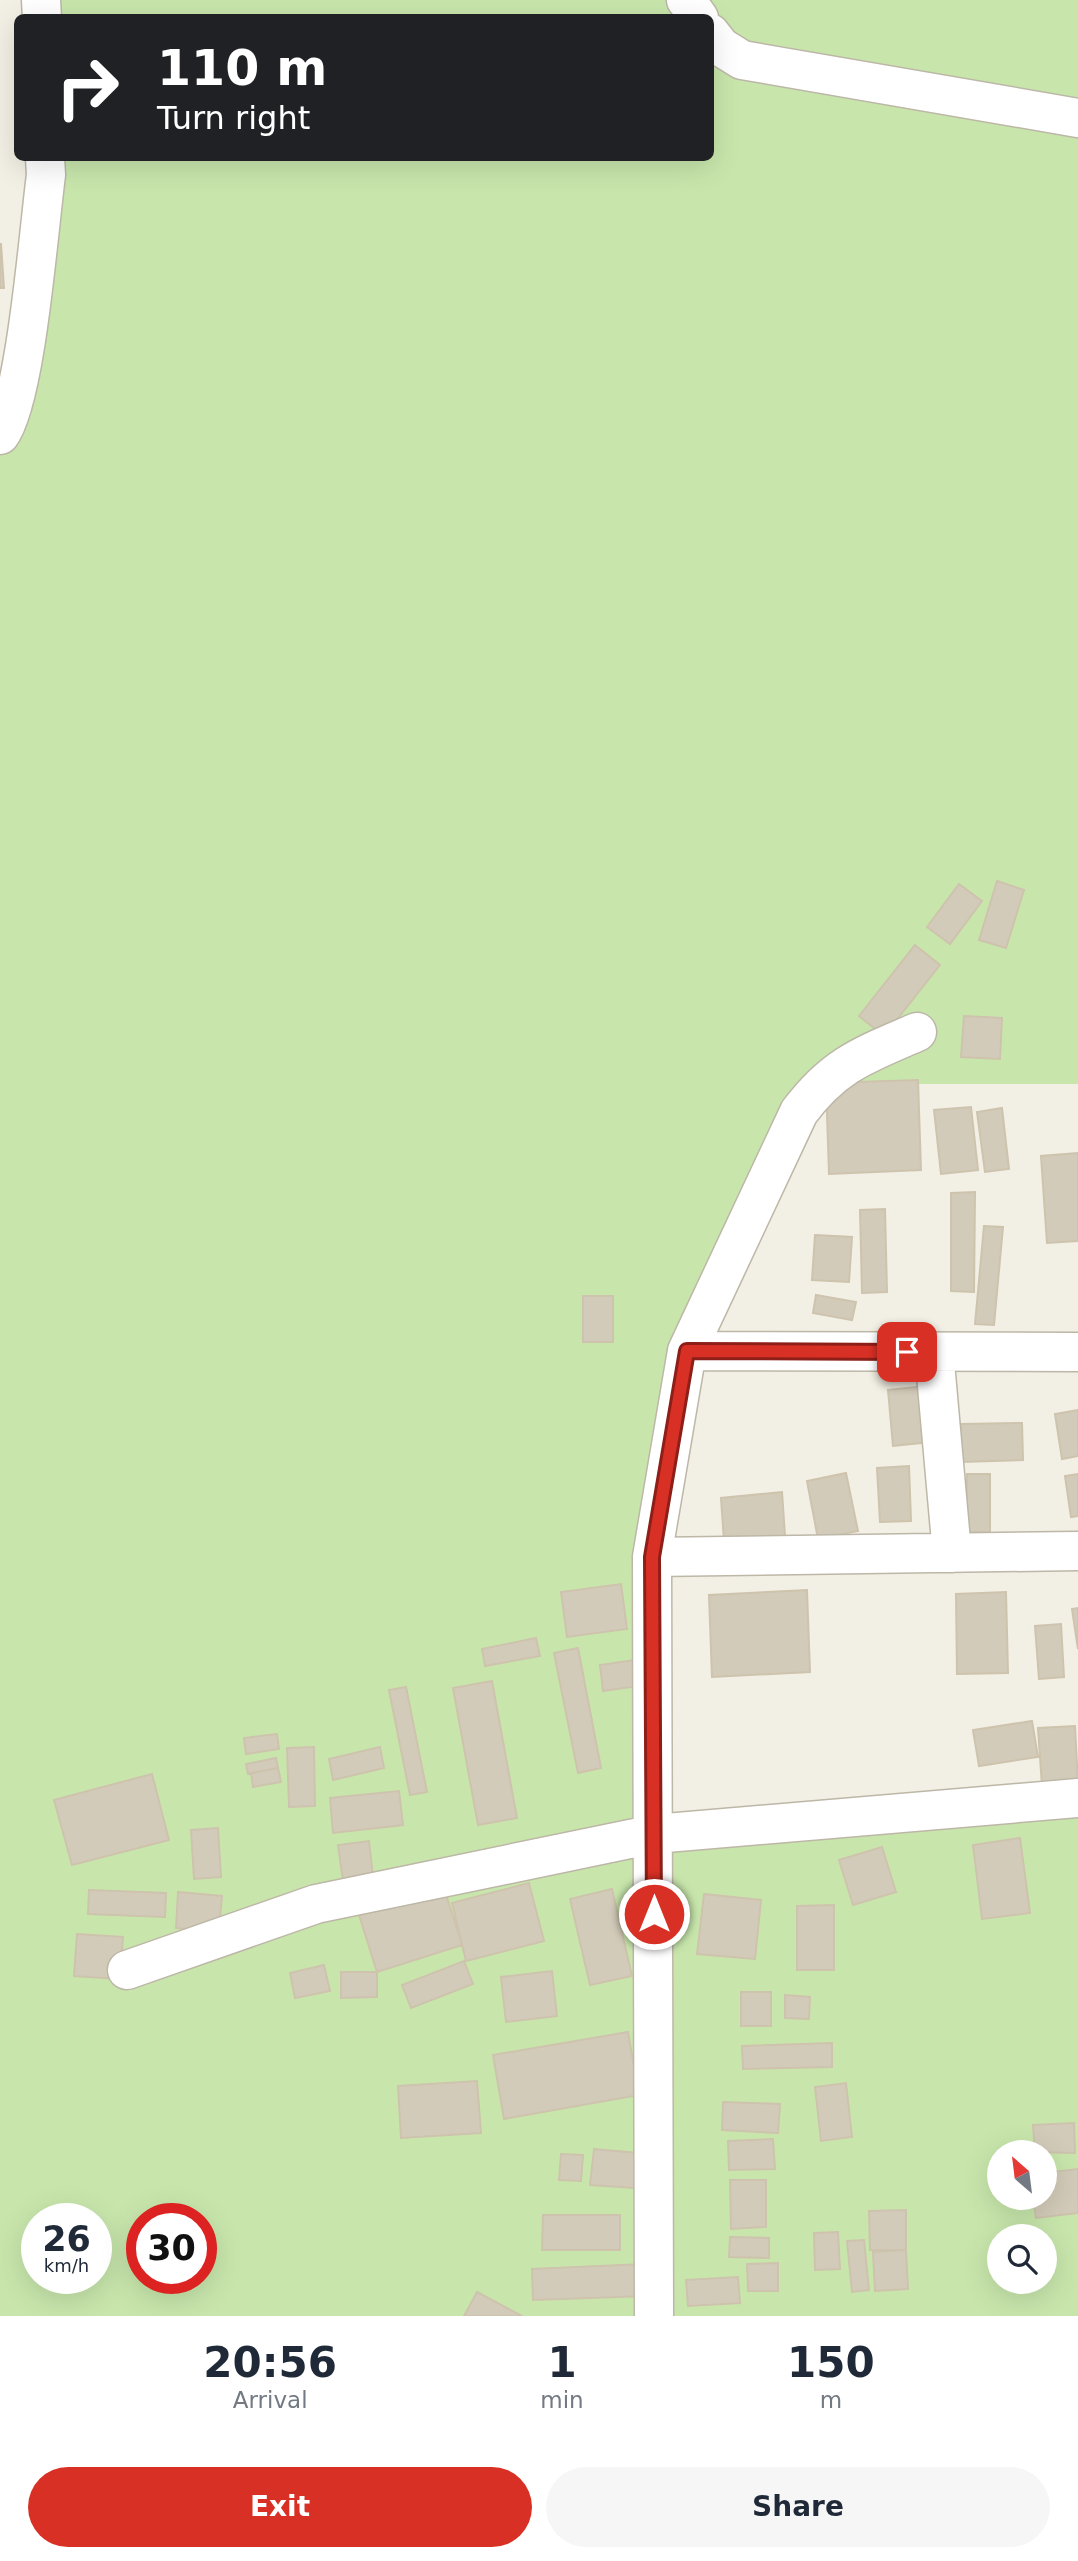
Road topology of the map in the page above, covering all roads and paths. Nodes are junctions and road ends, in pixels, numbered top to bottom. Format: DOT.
graph roads {
  1 [pos="714,38"];
  2 [pos="1078,118"];
  3 [pos="45,161"];
  4 [pos="0,435"];
  5 [pos="917,1032"];
  6 [pos="687,1351"];
  7 [pos="934,1352"];
  8 [pos="1078,1352"];
  9 [pos="1078,1551"];
  10 [pos="952,1553"];
  11 [pos="652,1557"];
  12 [pos="1078,1798"];
  13 [pos="654,1834"];
  14 [pos="127,1970"];
  15 [pos="654,2316"];
  1 -- 2 [label="street"];
  3 -- 4 [label="street"];
  5 -- 6 [label="street"];
  6 -- 7 [label="street"];
  6 -- 11 [label="street"];
  7 -- 8 [label="street"];
  7 -- 10 [label="street"];
  9 -- 10 [label="street"];
  10 -- 11 [label="street"];
  11 -- 13 [label="street"];
  12 -- 13 [label="street"];
  13 -- 14 [label="street"];
  13 -- 15 [label="street"];
}
